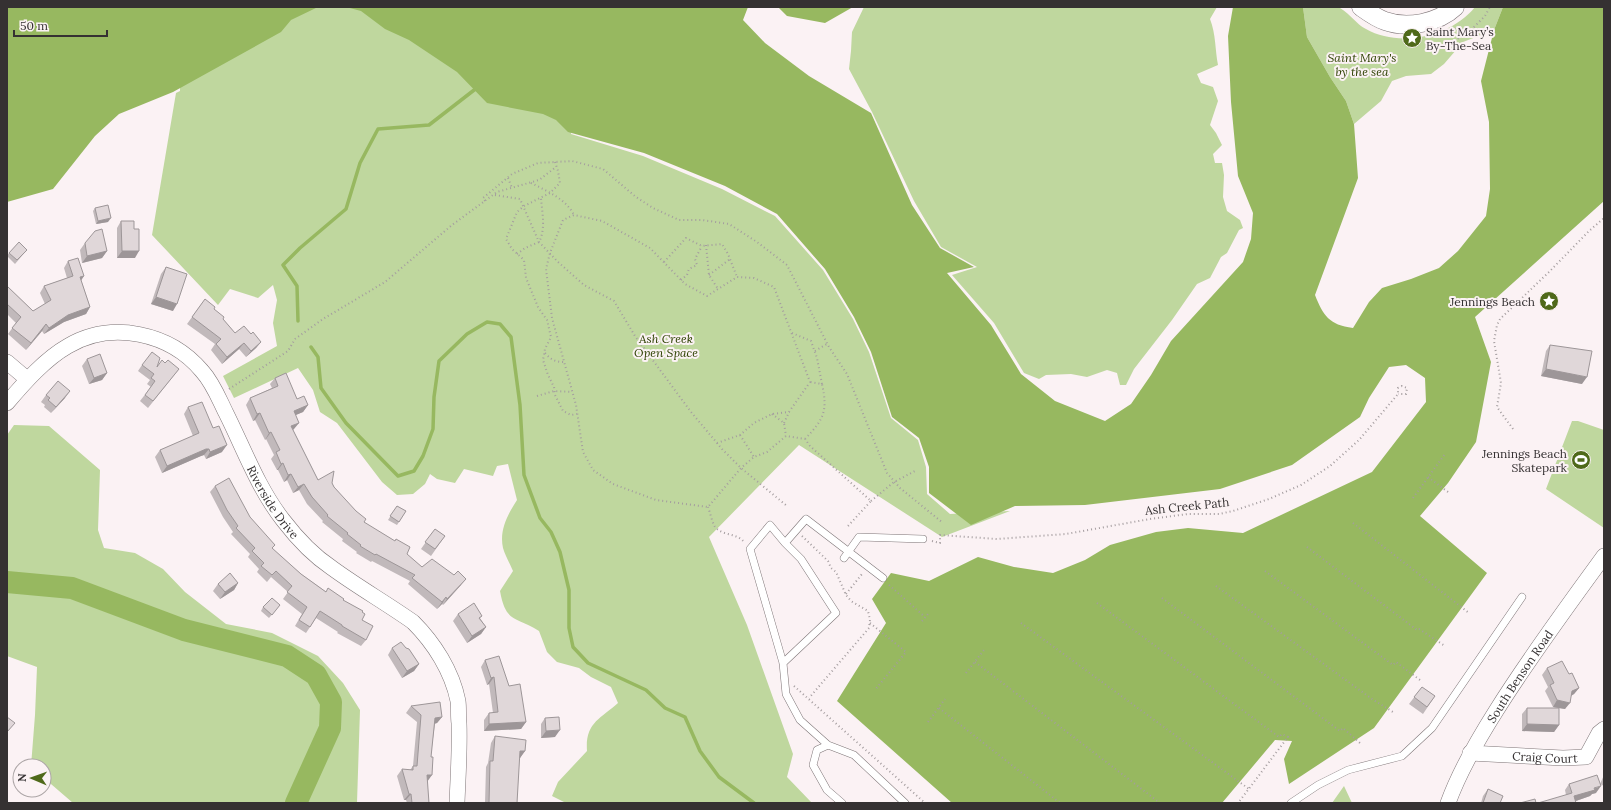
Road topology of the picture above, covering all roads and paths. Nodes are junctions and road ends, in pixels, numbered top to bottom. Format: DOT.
graph roads {
  1 [pos="1361,7"];
  2 [pos="1455,7"];
  3 [pos="1490,7"];
  4 [pos="1438,19"];
  5 [pos="1471,30"];
  6 [pos="1444,47"];
  7 [pos="554,162"];
  8 [pos="556,167"];
  9 [pos="508,178"];
  10 [pos="531,183"];
  11 [pos="512,188"];
  12 [pos="550,193"];
  13 [pos="495,195"];
  14 [pos="541,198"];
  15 [pos="485,201"];
  16 [pos="524,206"];
  17 [pos="574,215"];
  18 [pos="1604,218"];
  19 [pos="539,242"];
  20 [pos="706,245"];
  21 [pos="702,246"];
  22 [pos="517,254"];
  23 [pos="550,254"];
  24 [pos="730,259"];
  25 [pos="664,262"];
  26 [pos="709,275"];
  27 [pos="737,277"];
  28 [pos="681,280"];
  29 [pos="718,289"];
  30 [pos="792,333"];
  31 [pos="551,335"];
  32 [pos="559,340"];
  33 [pos="827,344"];
  34 [pos="815,351"];
  35 [pos="544,353"];
  36 [pos="7,362"];
  37 [pos="564,362"];
  38 [pos="27,380"];
  39 [pos="810,382"];
  40 [pos="822,384"];
  41 [pos="554,391"];
  42 [pos="572,392"];
  43 [pos="1398,394"];
  44 [pos="218,396"];
  45 [pos="538,396"];
  46 [pos="7,403"];
  47 [pos="789,412"];
  48 [pos="577,414"];
  49 [pos="772,414"];
  50 [pos="784,423"];
  51 [pos="1513,428"];
  52 [pos="740,435"];
  53 [pos="786,436"];
  54 [pos="805,439"];
  55 [pos="717,443"];
  56 [pos="1445,454"];
  57 [pos="754,457"];
  58 [pos="741,468"];
  59 [pos="915,471"];
  60 [pos="1428,477"];
  61 [pos="894,482"];
  62 [pos="1448,492"];
  63 [pos="1413,498"];
  64 [pos="871,501"];
  65 [pos="787,506"];
  66 [pos="708,508"];
  67 [pos="943,523"];
  68 [pos="1353,523"];
  69 [pos="848,526"];
  70 [pos="923,539"];
  71 [pos="785,542"];
  72 [pos="1307,547"];
  73 [pos="750,549"];
  74 [pos="846,554"];
  75 [pos="1604,556"];
  76 [pos="1265,571"];
  77 [pos="863,573"];
  78 [pos="882,578"];
  79 [pos="1216,586"];
  80 [pos="846,594"];
  81 [pos="1522,597"];
  82 [pos="1162,598"];
  83 [pos="1097,603"];
  84 [pos="1470,613"];
  85 [pos="928,614"];
  86 [pos="926,617"];
  87 [pos="922,621"];
  88 [pos="869,623"];
  89 [pos="1021,623"];
  90 [pos="1445,646"];
  91 [pos="984,650"];
  92 [pos="975,662"];
  93 [pos="783,663"];
  94 [pos="966,673"];
  95 [pos="784,677"];
  96 [pos="1420,680"];
  97 [pos="875,690"];
  98 [pos="945,699"];
  99 [pos="939,708"];
  100 [pos="1393,712"];
  101 [pos="928,722"];
  102 [pos="1604,729"];
  103 [pos="1360,743"];
  104 [pos="828,745"];
  105 [pos="1470,753"];
  106 [pos="1249,789"];
  107 [pos="457,803"];
  108 [pos="842,803"];
  109 [pos="905,803"];
  110 [pos="925,803"];
  111 [pos="1060,803"];
  112 [pos="1160,803"];
  113 [pos="1238,803"];
  114 [pos="1291,803"];
  115 [pos="1448,803"];
  1 -- 4 [label="street"];
  2 -- 4 [label="street"];
  3 -- 5 [label="path"];
  4 -- 5 [label="path"];
  5 -- 6 [label="path"];
  7 -- 8 [label="path"];
  7 -- 9 [label="path"];
  7 -- 33 [label="path"];
  8 -- 10 [label="path"];
  8 -- 12 [label="path"];
  9 -- 11 [label="path"];
  9 -- 15 [label="path"];
  10 -- 11 [label="path"];
  10 -- 12 [label="path"];
  11 -- 13 [label="path"];
  12 -- 14 [label="path"];
  12 -- 17 [label="path"];
  13 -- 15 [label="path"];
  13 -- 16 [label="path"];
  14 -- 16 [label="path"];
  14 -- 19 [label="path"];
  15 -- 44 [label="path"];
  16 -- 19 [label="path"];
  16 -- 22 [label="path"];
  17 -- 23 [label="path"];
  17 -- 25 [label="path"];
  18 -- 51 [label="path"];
  19 -- 22 [label="path"];
  19 -- 23 [label="path"];
  20 -- 21 [label="path"];
  20 -- 24 [label="path"];
  20 -- 26 [label="path"];
  21 -- 25 [label="path"];
  21 -- 28 [label="path"];
  22 -- 31 [label="path"];
  23 -- 32 [label="path"];
  23 -- 55 [label="path"];
  24 -- 26 [label="path"];
  24 -- 27 [label="path"];
  25 -- 28 [label="path"];
  26 -- 29 [label="path"];
  27 -- 29 [label="path"];
  27 -- 30 [label="path"];
  28 -- 29 [label="path"];
  30 -- 34 [label="path"];
  30 -- 39 [label="path"];
  31 -- 32 [label="path"];
  31 -- 35 [label="path"];
  32 -- 37 [label="path"];
  33 -- 34 [label="path"];
  33 -- 61 [label="path"];
  34 -- 40 [label="path"];
  35 -- 37 [label="path"];
  35 -- 41 [label="path"];
  36 -- 38 [label="street"];
  37 -- 42 [label="path"];
  38 -- 44 [label="street, Riverside Drive"];
  38 -- 46 [label="street, Riverside Drive"];
  39 -- 40 [label="path"];
  39 -- 47 [label="path"];
  40 -- 54 [label="path"];
  41 -- 42 [label="path"];
  41 -- 45 [label="path"];
  41 -- 48 [label="path"];
  42 -- 48 [label="path"];
  43 -- 43 [label="path, Ash Creek Path"];
  43 -- 70 [label="path, Ash Creek Path"];
  44 -- 107 [label="street, Riverside Drive"];
  47 -- 49 [label="path"];
  47 -- 50 [label="path"];
  48 -- 66 [label="path"];
  49 -- 50 [label="path"];
  49 -- 52 [label="path"];
  50 -- 53 [label="path"];
  52 -- 55 [label="path"];
  52 -- 57 [label="path"];
  53 -- 54 [label="path"];
  53 -- 57 [label="path"];
  54 -- 64 [label="path"];
  55 -- 58 [label="path"];
  56 -- 60 [label="path"];
  57 -- 58 [label="path"];
  58 -- 65 [label="path"];
  58 -- 66 [label="path"];
  59 -- 61 [label="path"];
  60 -- 62 [label="path"];
  60 -- 63 [label="path"];
  61 -- 64 [label="path"];
  61 -- 67 [label="path"];
  64 -- 69 [label="path"];
  66 -- 73 [label="path"];
  68 -- 84 [label="path"];
  70 -- 74 [label="lane"];
  71 -- 73 [label="lane"];
  71 -- 74 [label="lane"];
  71 -- 93 [label="lane"];
  72 -- 90 [label="path"];
  73 -- 93 [label="lane"];
  74 -- 78 [label="lane"];
  75 -- 105 [label="street, South Benson Road"];
  76 -- 96 [label="path"];
  77 -- 80 [label="path"];
  78 -- 86 [label="path"];
  79 -- 100 [label="path"];
  81 -- 114 [label="lane"];
  82 -- 103 [label="path"];
  83 -- 106 [label="path"];
  85 -- 86 [label="path"];
  86 -- 87 [label="path"];
  88 -- 97 [label="path"];
  89 -- 106 [label="path"];
  91 -- 92 [label="path"];
  92 -- 94 [label="path"];
  92 -- 112 [label="path"];
  93 -- 95 [label="lane"];
  95 -- 104 [label="lane"];
  95 -- 110 [label="path"];
  98 -- 99 [label="path"];
  99 -- 101 [label="path"];
  99 -- 111 [label="path"];
  102 -- 105 [label="street, Craig Court"];
  104 -- 108 [label="lane"];
  104 -- 109 [label="lane"];
  105 -- 115 [label="street, South Benson Road"];
  106 -- 113 [label="path"];
}
